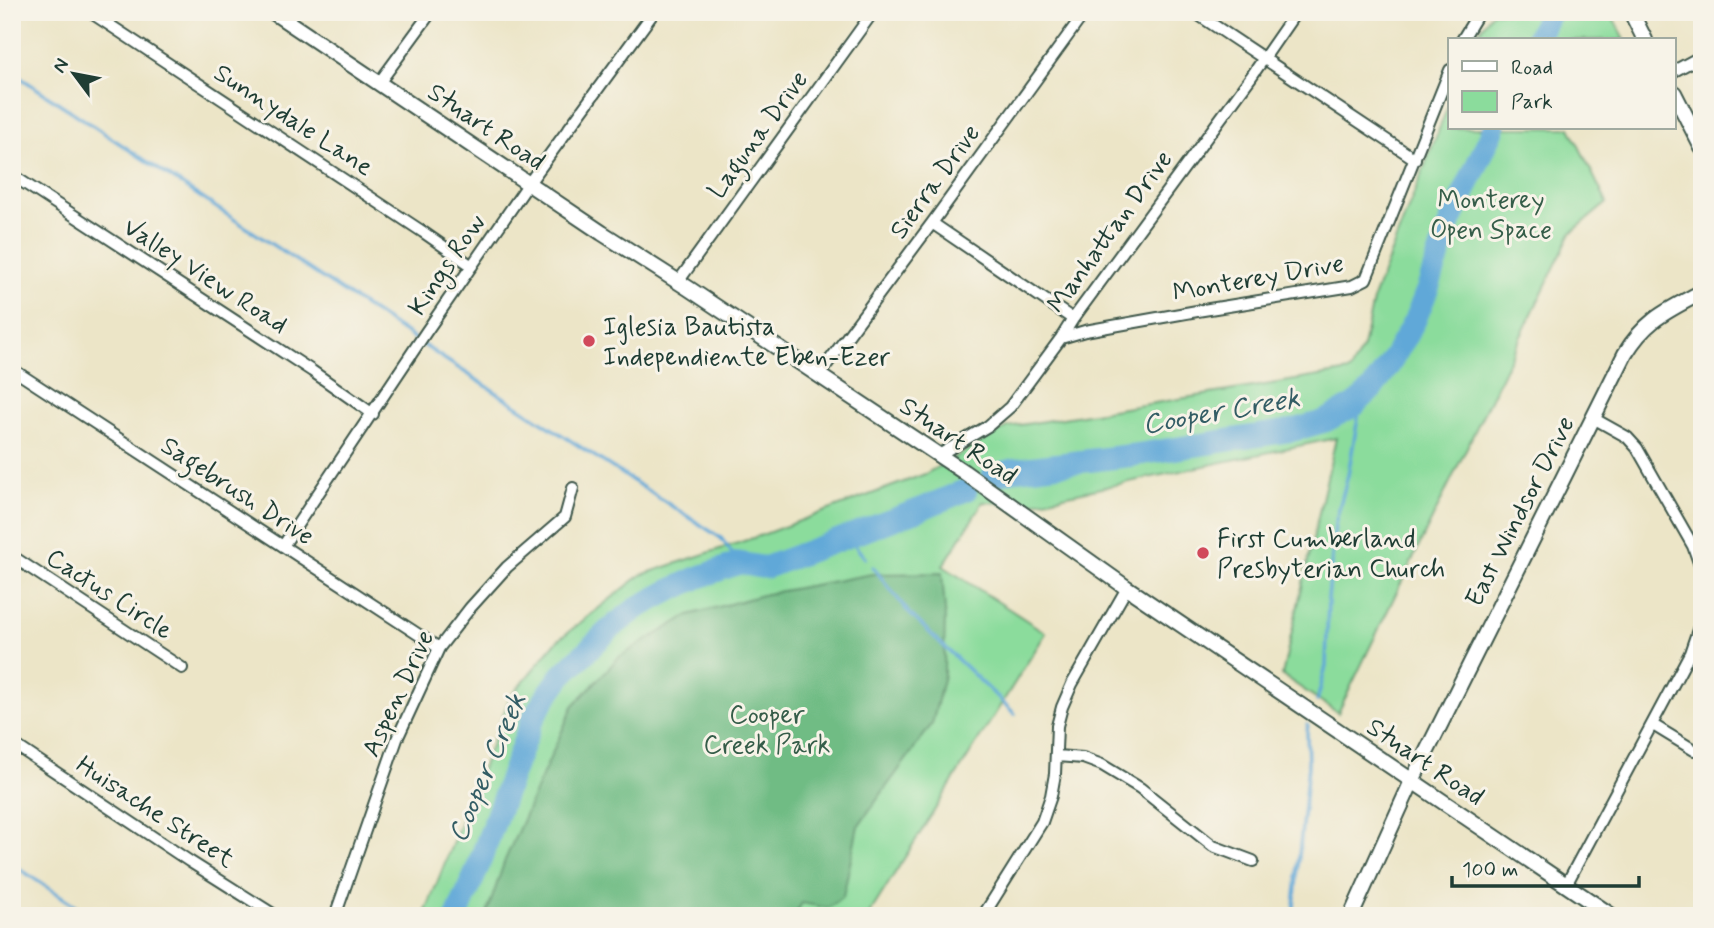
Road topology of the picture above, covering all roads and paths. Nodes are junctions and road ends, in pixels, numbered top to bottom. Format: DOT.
graph roads {
  1 [pos="90,12"];
  2 [pos="274,12"];
  3 [pos="431,12"];
  4 [pos="654,12"];
  5 [pos="873,12"];
  6 [pos="1084,12"];
  7 [pos="1194,12"];
  8 [pos="1296,12"];
  9 [pos="1479,12"];
  10 [pos="1630,12"];
  11 [pos="1463,38"];
  12 [pos="1644,38"];
  13 [pos="1702,55"];
  14 [pos="1263,58"];
  15 [pos="1676,70"];
  16 [pos="1448,75"];
  17 [pos="379,83"];
  18 [pos="1676,97"];
  19 [pos="1702,148"];
  20 [pos="1415,159"];
  21 [pos="12,175"];
  22 [pos="529,183"];
  23 [pos="932,223"];
  24 [pos="472,266"];
  25 [pos="678,282"];
  26 [pos="1702,292"];
  27 [pos="1073,319"];
  28 [pos="1060,338"];
  29 [pos="12,369"];
  30 [pos="818,376"];
  31 [pos="373,414"];
  32 [pos="1593,418"];
  33 [pos="939,455"];
  34 [pos="573,488"];
  35 [pos="283,546"];
  36 [pos="12,556"];
  37 [pos="1702,571"];
  38 [pos="1127,587"];
  39 [pos="1702,618"];
  40 [pos="439,648"];
  41 [pos="182,668"];
  42 [pos="1653,724"];
  43 [pos="12,744"];
  44 [pos="1694,750"];
  45 [pos="1057,756"];
  46 [pos="1412,781"];
  47 [pos="1253,862"];
  48 [pos="1566,885"];
  49 [pos="276,916"];
  50 [pos="335,916"];
  51 [pos="983,916"];
  52 [pos="1351,916"];
  53 [pos="1612,916"];
  1 -- 24 [label="street, Sunnydale Lane"];
  2 -- 17 [label="street, Stuart Road"];
  3 -- 17 [label="street"];
  4 -- 22 [label="street, Kings Row"];
  5 -- 25 [label="street, Laguna Drive"];
  6 -- 23 [label="street, Sierra Drive"];
  7 -- 14 [label="street"];
  8 -- 14 [label="street, Manhattan Drive"];
  9 -- 11 [label="street"];
  10 -- 12 [label="street"];
  13 -- 15 [label="street"];
  14 -- 20 [label="street"];
  14 -- 27 [label="street, Manhattan Drive"];
  16 -- 20 [label="street, Monterey Drive"];
  17 -- 22 [label="street, Stuart Road"];
  18 -- 19 [label="street"];
  20 -- 28 [label="street, Monterey Drive"];
  21 -- 31 [label="street, Valley View Road"];
  22 -- 24 [label="street, Kings Row"];
  22 -- 25 [label="street, Stuart Road"];
  23 -- 27 [label="street"];
  23 -- 30 [label="street, Sierra Drive"];
  24 -- 31 [label="street, Kings Row"];
  25 -- 30 [label="street, Stuart Road"];
  26 -- 32 [label="street, East Windsor Drive"];
  27 -- 28 [label="street, Manhattan Drive"];
  28 -- 33 [label="street, Manhattan Drive"];
  29 -- 35 [label="street, Sagebrush Drive"];
  30 -- 33 [label="street, Stuart Road"];
  31 -- 35 [label="street, Kings Row"];
  32 -- 37 [label="street"];
  32 -- 46 [label="street, East Windsor Drive"];
  33 -- 38 [label="street, Stuart Road"];
  34 -- 40 [label="street, Aspen Drive"];
  35 -- 40 [label="street, Sagebrush Drive"];
  36 -- 41 [label="street, Cactus Circle"];
  38 -- 45 [label="street"];
  38 -- 46 [label="street, Stuart Road"];
  39 -- 42 [label="street"];
  40 -- 50 [label="street, Aspen Drive"];
  42 -- 44 [label="street"];
  42 -- 48 [label="street"];
  43 -- 49 [label="street, Huisache Street"];
  45 -- 47 [label="street"];
  45 -- 51 [label="street"];
  46 -- 48 [label="street, Stuart Road"];
  46 -- 52 [label="street, East Windsor Drive"];
  48 -- 53 [label="street, Stuart Road"];
}
